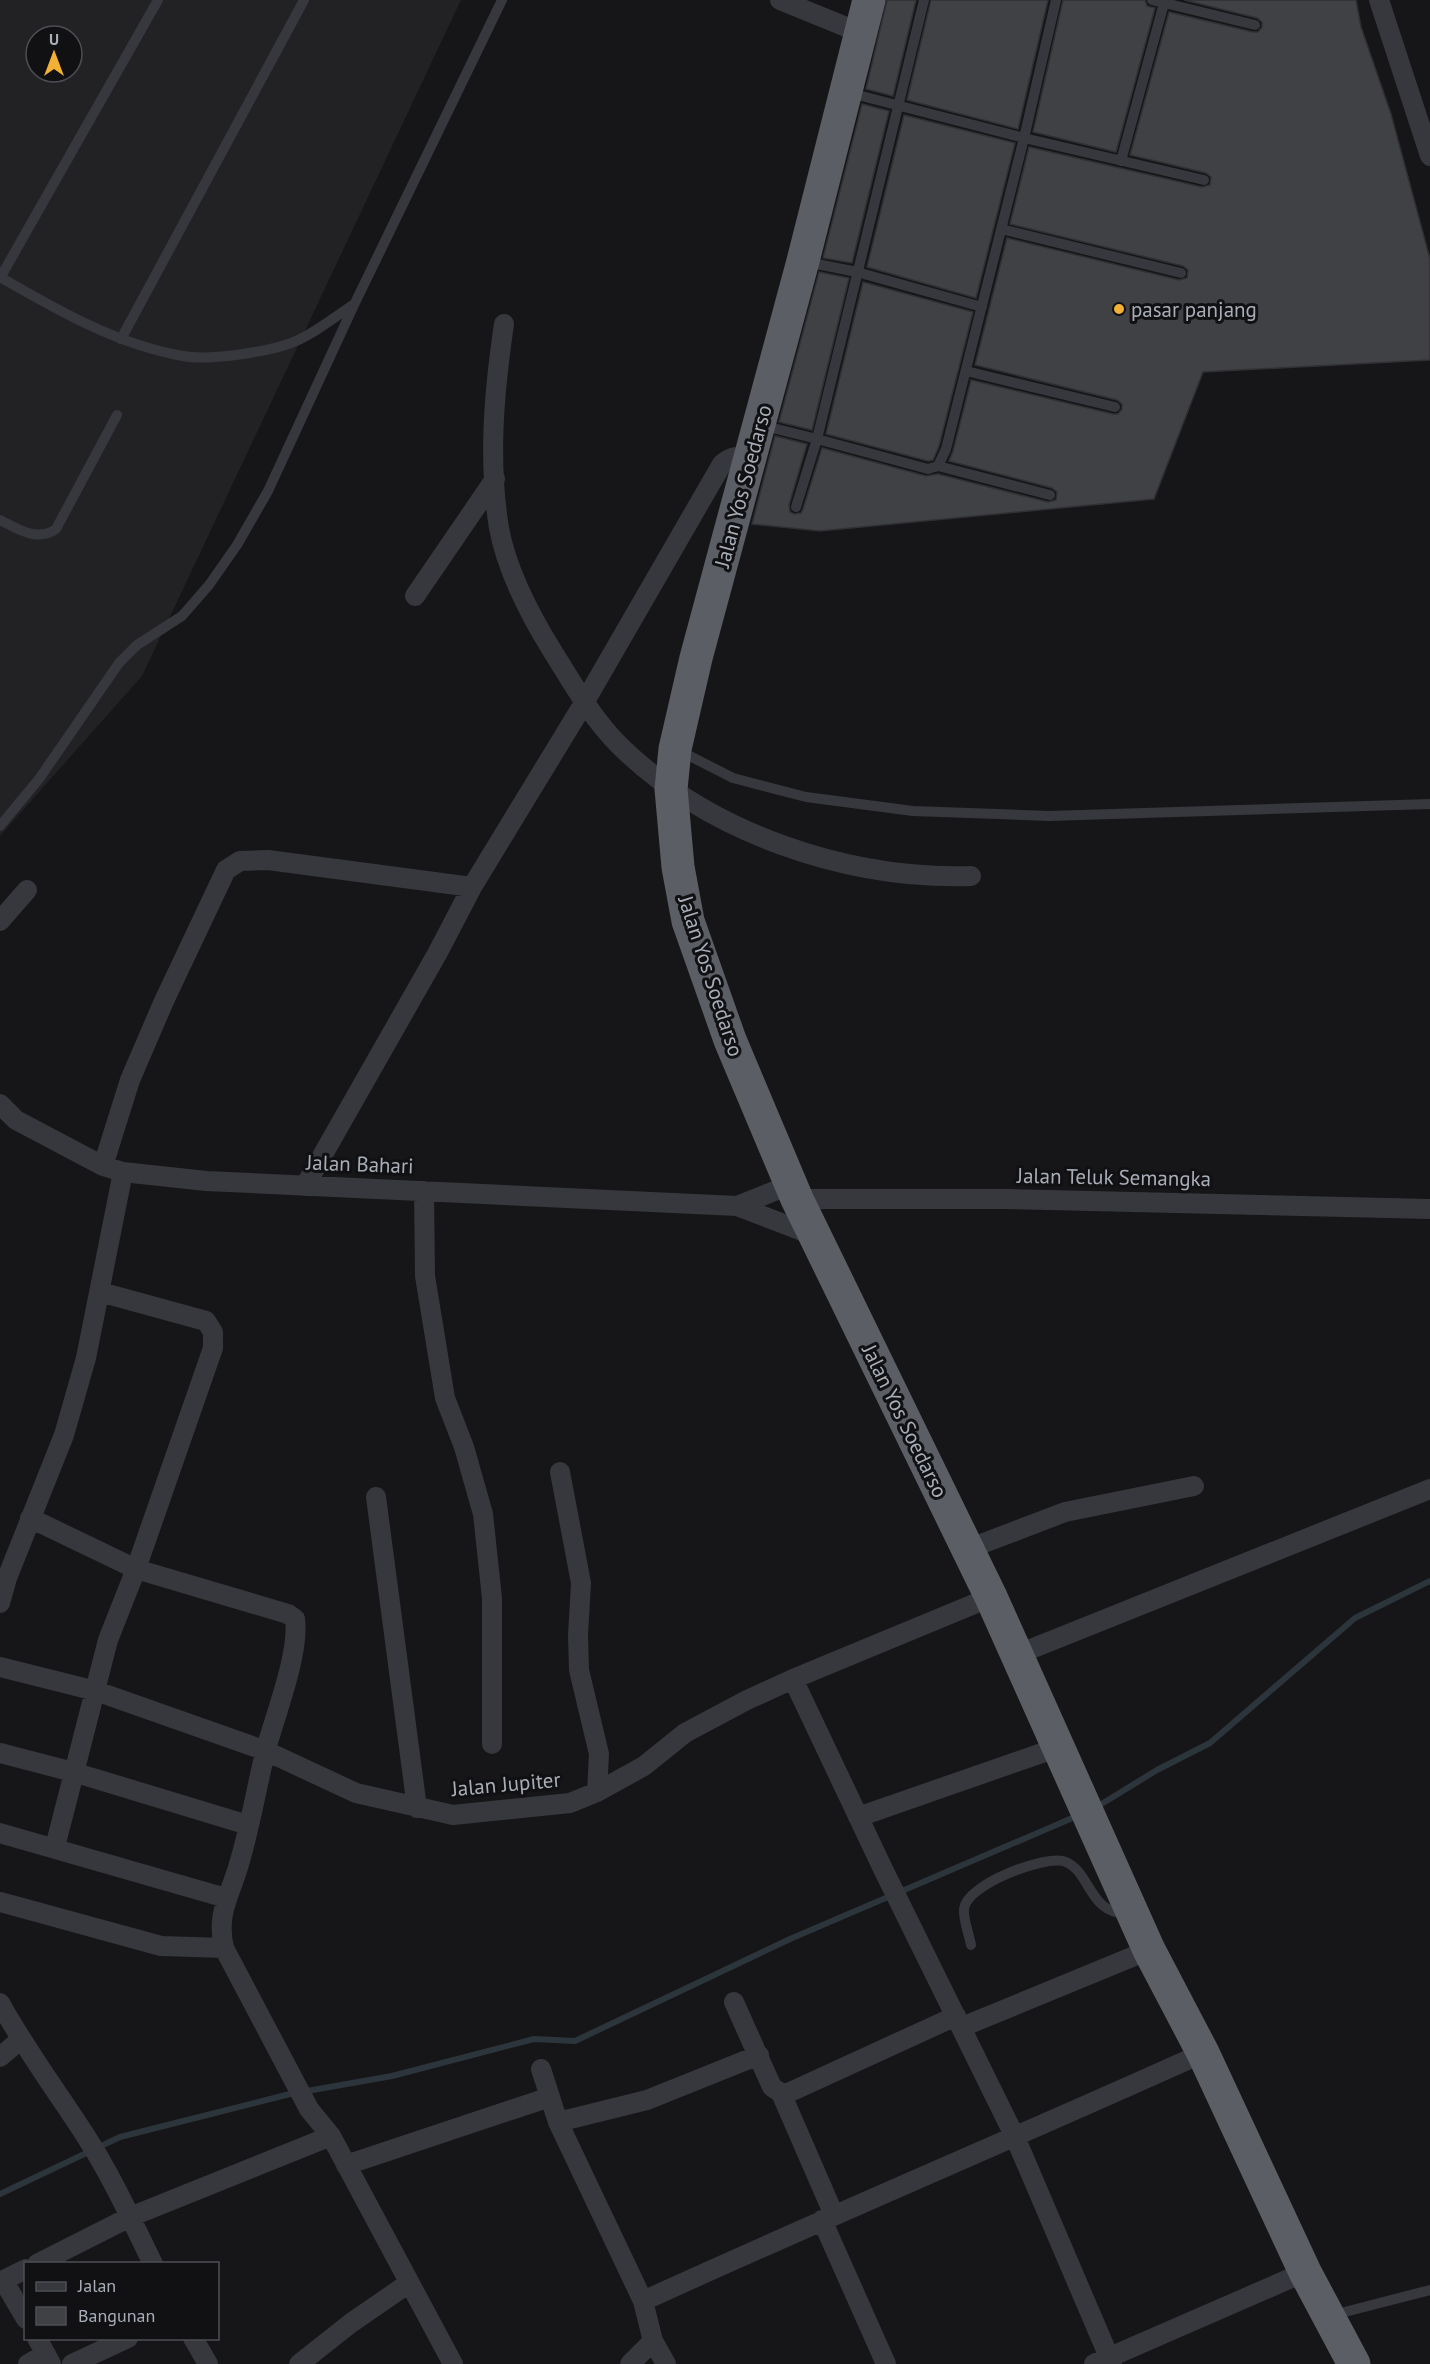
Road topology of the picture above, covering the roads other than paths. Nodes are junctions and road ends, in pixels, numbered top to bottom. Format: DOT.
graph roads {
  1 [pos="158,0"];
  2 [pos="304,0"];
  3 [pos="502,0"];
  4 [pos="780,0"];
  5 [pos="868,0"];
  6 [pos="924,0"];
  7 [pos="1056,0"];
  8 [pos="1152,0"];
  9 [pos="1379,0"];
  10 [pos="1164,3"];
  11 [pos="1255,25"];
  12 [pos="861,33"];
  13 [pos="847,92"];
  14 [pos="898,106"];
  15 [pos="1024,138"];
  16 [pos="1430,156"];
  17 [pos="1121,161"];
  18 [pos="1204,180"];
  19 [pos="1001,229"];
  20 [pos="804,261"];
  21 [pos="857,272"];
  22 [pos="1181,273"];
  23 [pos="0,277"];
  24 [pos="354,305"];
  25 [pos="982,307"];
  26 [pos="504,324"];
  27 [pos="121,339"];
  28 [pos="966,371"];
  29 [pos="1115,406"];
  30 [pos="117,415"];
  31 [pos="760,425"];
  32 [pos="818,439"];
  33 [pos="750,460"];
  34 [pos="938,466"];
  35 [pos="495,479"];
  36 [pos="1050,495"];
  37 [pos="796,507"];
  38 [pos="0,520"];
  39 [pos="415,596"];
  40 [pos="584,703"];
  41 [pos="675,749"];
  42 [pos="672,789"];
  43 [pos="1430,804"];
  44 [pos="0,826"];
  45 [pos="971,876"];
  46 [pos="472,887"];
  47 [pos="27,890"];
  48 [pos="0,921"];
  49 [pos="0,1104"];
  50 [pos="104,1166"];
  51 [pos="123,1172"];
  52 [pos="305,1186"];
  53 [pos="424,1191"];
  54 [pos="795,1192"];
  55 [pos="737,1206"];
  56 [pos="1430,1209"];
  57 [pos="815,1236"];
  58 [pos="99,1292"];
  59 [pos="560,1472"];
  60 [pos="1194,1486"];
  61 [pos="1430,1488"];
  62 [pos="376,1497"];
  63 [pos="30,1518"];
  64 [pos="968,1549"];
  65 [pos="136,1569"];
  66 [pos="991,1597"];
  67 [pos="0,1603"];
  68 [pos="1016,1655"];
  69 [pos="0,1667"];
  70 [pos="793,1678"];
  71 [pos="96,1691"];
  72 [pos="492,1744"];
  73 [pos="1059,1747"];
  74 [pos="266,1751"];
  75 [pos="0,1753"];
  76 [pos="73,1772"];
  77 [pos="597,1792"];
  78 [pos="417,1808"];
  79 [pos="858,1817"];
  80 [pos="248,1825"];
  81 [pos="0,1833"];
  82 [pos="55,1847"];
  83 [pos="226,1898"];
  84 [pos="0,1902"];
  85 [pos="1132,1914"];
  86 [pos="971,1945"];
  87 [pos="224,1948"];
  88 [pos="1149,1950"];
  89 [pos="734,2002"];
  90 [pos="0,2003"];
  91 [pos="959,2021"];
  92 [pos="20,2040"];
  93 [pos="1203,2053"];
  94 [pos="759,2055"];
  95 [pos="0,2057"];
  96 [pos="542,2069"];
  97 [pos="781,2093"];
  98 [pos="550,2097"];
  99 [pos="558,2122"];
  100 [pos="331,2136"];
  101 [pos="1015,2138"];
  102 [pos="346,2165"];
  103 [pos="130,2217"];
  104 [pos="828,2217"];
  105 [pos="41,2262"];
  106 [pos="152,2262"];
  107 [pos="24,2270"];
  108 [pos="1305,2272"];
  109 [pos="2,2281"];
  110 [pos="409,2283"];
  111 [pos="1430,2290"];
  112 [pos="643,2301"];
  113 [pos="24,2316"];
  114 [pos="1327,2317"];
  115 [pos="125,2340"];
  116 [pos="194,2340"];
  117 [pos="653,2341"];
  118 [pos="45,2352"];
  119 [pos="1105,2362"];
  120 [pos="28,2364"];
  121 [pos="72,2364"];
  122 [pos="208,2364"];
  123 [pos="299,2364"];
  124 [pos="453,2364"];
  125 [pos="630,2364"];
  126 [pos="666,2364"];
  127 [pos="886,2364"];
  128 [pos="1354,2364"];
  1 -- 23 [label="lane"];
  2 -- 27 [label="lane"];
  3 -- 24 [label="lane"];
  4 -- 12 [label="street"];
  5 -- 12 [label="highway, Jalan Yos Soedarso"];
  6 -- 14 [label="lane"];
  7 -- 15 [label="lane"];
  8 -- 10 [label="lane"];
  9 -- 16 [label="street"];
  10 -- 11 [label="lane"];
  10 -- 17 [label="lane"];
  12 -- 13 [label="highway, Jalan Yos Soedarso"];
  13 -- 14 [label="lane"];
  13 -- 20 [label="highway, Jalan Yos Soedarso"];
  14 -- 15 [label="lane"];
  14 -- 21 [label="lane"];
  15 -- 17 [label="lane"];
  15 -- 19 [label="lane"];
  17 -- 18 [label="lane"];
  19 -- 22 [label="lane"];
  19 -- 25 [label="lane"];
  20 -- 21 [label="lane"];
  20 -- 31 [label="highway, Jalan Yos Soedarso"];
  21 -- 25 [label="lane"];
  21 -- 32 [label="lane"];
  23 -- 27 [label="lane"];
  24 -- 27 [label="lane"];
  24 -- 44 [label="lane"];
  25 -- 28 [label="lane"];
  26 -- 35 [label="street"];
  28 -- 29 [label="lane"];
  28 -- 34 [label="lane"];
  30 -- 38 [label="lane"];
  31 -- 32 [label="lane"];
  31 -- 33 [label="highway, Jalan Yos Soedarso"];
  32 -- 34 [label="lane"];
  32 -- 37 [label="lane"];
  33 -- 40 [label="street"];
  33 -- 41 [label="highway, Jalan Yos Soedarso"];
  34 -- 36 [label="lane"];
  35 -- 39 [label="street"];
  35 -- 40 [label="street"];
  40 -- 42 [label="street"];
  40 -- 46 [label="street"];
  41 -- 42 [label="highway, Jalan Yos Soedarso"];
  41 -- 43 [label="lane"];
  42 -- 45 [label="street"];
  42 -- 54 [label="highway, Jalan Yos Soedarso"];
  46 -- 50 [label="street"];
  46 -- 52 [label="street"];
  47 -- 48 [label="street"];
  49 -- 50 [label="street, Jalan Bahari"];
  50 -- 51 [label="street, Jalan Bahari"];
  51 -- 52 [label="street, Jalan Bahari"];
  51 -- 58 [label="street"];
  52 -- 53 [label="street, Jalan Bahari"];
  53 -- 55 [label="street, Jalan Bahari"];
  53 -- 72 [label="street"];
  54 -- 55 [label="street, Jalan Bahari"];
  54 -- 56 [label="street, Jalan Teluk Semangka"];
  54 -- 57 [label="highway, Jalan Yos Soedarso"];
  55 -- 57 [label="street, Jalan Bahari"];
  57 -- 64 [label="highway, Jalan Yos Soedarso"];
  58 -- 63 [label="street"];
  58 -- 65 [label="street"];
  59 -- 77 [label="street"];
  60 -- 64 [label="street"];
  61 -- 68 [label="street"];
  62 -- 78 [label="street"];
  63 -- 65 [label="street"];
  63 -- 67 [label="street"];
  64 -- 66 [label="highway, Jalan Yos Soedarso"];
  65 -- 71 [label="street"];
  65 -- 74 [label="street"];
  66 -- 68 [label="highway, Jalan Yos Soedarso"];
  66 -- 70 [label="street, Jalan Jupiter"];
  68 -- 73 [label="highway, Jalan Yos Soedarso"];
  69 -- 71 [label="street, Jalan Jupiter"];
  70 -- 77 [label="street, Jalan Jupiter"];
  70 -- 79 [label="street"];
  71 -- 74 [label="street, Jalan Jupiter"];
  71 -- 76 [label="street"];
  73 -- 79 [label="street"];
  73 -- 85 [label="highway, Jalan Yos Soedarso"];
  74 -- 78 [label="street, Jalan Jupiter"];
  74 -- 80 [label="street"];
  75 -- 76 [label="street"];
  76 -- 80 [label="street"];
  76 -- 82 [label="street"];
  77 -- 78 [label="street, Jalan Jupiter"];
  79 -- 91 [label="street"];
  80 -- 83 [label="street"];
  81 -- 82 [label="street"];
  82 -- 83 [label="street"];
  83 -- 87 [label="street"];
  84 -- 87 [label="street"];
  85 -- 86 [label="lane"];
  85 -- 88 [label="highway, Jalan Yos Soedarso"];
  87 -- 100 [label="street"];
  88 -- 91 [label="street"];
  88 -- 93 [label="highway, Jalan Yos Soedarso"];
  89 -- 94 [label="street"];
  90 -- 92 [label="street"];
  91 -- 97 [label="street"];
  91 -- 101 [label="street"];
  92 -- 95 [label="street"];
  92 -- 103 [label="street"];
  93 -- 101 [label="street"];
  93 -- 108 [label="highway, Jalan Yos Soedarso"];
  94 -- 97 [label="street"];
  94 -- 99 [label="street"];
  96 -- 98 [label="street"];
  97 -- 104 [label="street"];
  98 -- 99 [label="street"];
  98 -- 102 [label="street"];
  99 -- 112 [label="street"];
  100 -- 102 [label="street"];
  100 -- 103 [label="street"];
  101 -- 104 [label="street"];
  101 -- 119 [label="street"];
  102 -- 110 [label="street"];
  103 -- 105 [label="street"];
  103 -- 106 [label="street"];
  104 -- 112 [label="street"];
  104 -- 127 [label="street"];
  107 -- 109 [label="street"];
  108 -- 114 [label="highway, Jalan Yos Soedarso"];
  108 -- 119 [label="street"];
  109 -- 113 [label="street"];
  110 -- 123 [label="street"];
  110 -- 124 [label="street"];
  111 -- 114 [label="lane"];
  112 -- 117 [label="street"];
  114 -- 128 [label="highway, Jalan Yos Soedarso"];
  115 -- 121 [label="street"];
  116 -- 122 [label="street"];
  117 -- 125 [label="street"];
  117 -- 126 [label="street"];
  118 -- 120 [label="street"];
}
